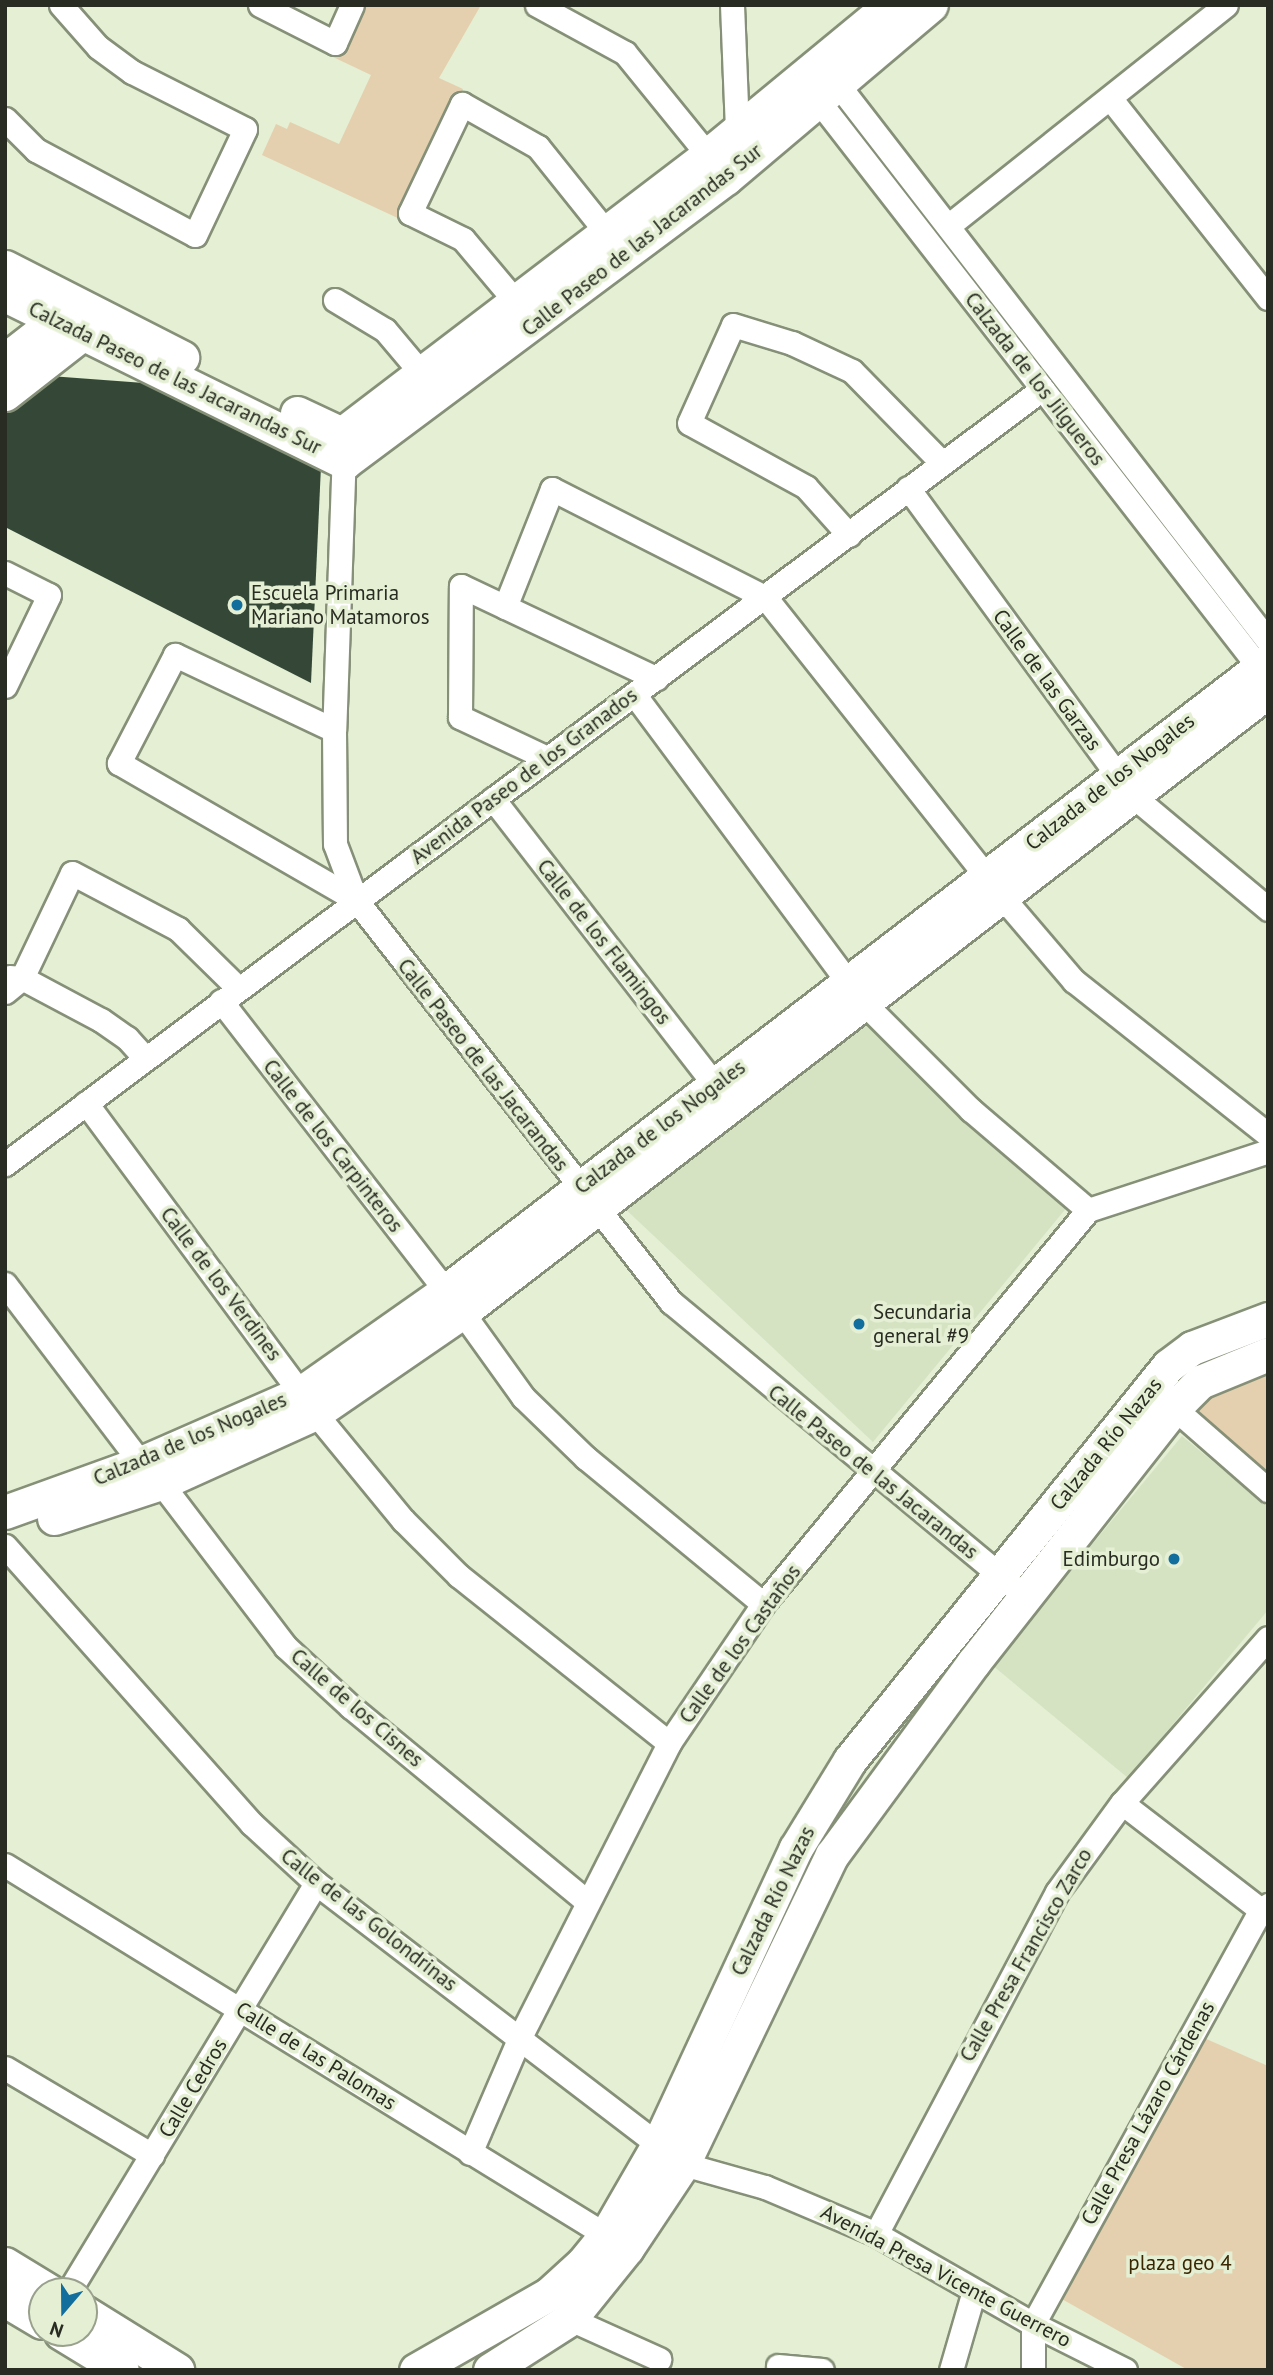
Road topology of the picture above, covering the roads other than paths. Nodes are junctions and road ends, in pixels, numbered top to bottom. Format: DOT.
graph roads {
  1 [pos="61,5"];
  2 [pos="260,5"];
  3 [pos="352,5"];
  4 [pos="537,5"];
  5 [pos="732,5"];
  6 [pos="890,5"];
  7 [pos="931,5"];
  8 [pos="1226,5"];
  9 [pos="819,82"];
  10 [pos="1110,97"];
  11 [pos="5,119"];
  12 [pos="737,131"];
  13 [pos="708,155"];
  14 [pos="948,226"];
  15 [pos="616,244"];
  16 [pos="5,268"];
  17 [pos="5,295"];
  18 [pos="1268,298"];
  19 [pos="335,300"];
  20 [pos="516,302"];
  21 [pos="81,319"];
  22 [pos="5,360"];
  23 [pos="422,374"];
  24 [pos="1042,389"];
  25 [pos="5,394"];
  26 [pos="344,448"];
  27 [pos="942,463"];
  28 [pos="908,488"];
  29 [pos="849,535"];
  30 [pos="5,573"];
  31 [pos="765,597"];
  32 [pos="505,607"];
  33 [pos="1266,668"];
  34 [pos="656,678"];
  35 [pos="5,686"];
  36 [pos="634,694"];
  37 [pos="334,730"];
  38 [pos="547,758"];
  39 [pos="1125,786"];
  40 [pos="493,799"];
  41 [pos="995,887"];
  42 [pos="356,900"];
  43 [pos="1268,909"];
  44 [pos="11,982"];
  45 [pos="856,992"];
  46 [pos="229,994"];
  47 [pos="145,1058"];
  48 [pos="715,1085"];
  49 [pos="86,1103"];
  50 [pos="1268,1135"];
  51 [pos="1268,1151"];
  52 [pos="5,1164"];
  53 [pos="586,1199"];
  54 [pos="1088,1210"];
  55 [pos="5,1284"];
  56 [pos="454,1302"];
  57 [pos="1268,1319"];
  58 [pos="1268,1354"];
  59 [pos="308,1403"];
  60 [pos="1174,1408"];
  61 [pos="874,1472"];
  62 [pos="151,1473"];
  63 [pos="1268,1490"];
  64 [pos="5,1512"];
  65 [pos="5,1534"];
  66 [pos="5,1546"];
  67 [pos="1012,1585"];
  68 [pos="763,1604"];
  69 [pos="1268,1638"];
  70 [pos="669,1743"];
  71 [pos="1122,1803"];
  72 [pos="5,1865"];
  73 [pos="316,1883"];
  74 [pos="586,1901"];
  75 [pos="1264,1908"];
  76 [pos="241,2009"];
  77 [pos="520,2037"];
  78 [pos="5,2067"];
  79 [pos="470,2153"];
  80 [pos="671,2154"];
  81 [pos="152,2155"];
  82 [pos="876,2234"];
  83 [pos="616,2241"];
  84 [pos="5,2264"];
  85 [pos="78,2277"];
  86 [pos="28,2278"];
  87 [pos="974,2291"];
  88 [pos="5,2300"];
  89 [pos="28,2314"];
  90 [pos="570,2319"];
  91 [pos="98,2321"];
  92 [pos="1033,2324"];
  93 [pos="84,2347"];
  94 [pos="659,2359"];
  95 [pos="448,2362"];
  96 [pos="778,2366"];
  97 [pos="122,2370"];
  98 [pos="177,2370"];
  99 [pos="416,2370"];
  100 [pos="490,2370"];
  101 [pos="822,2370"];
  102 [pos="951,2370"];
  103 [pos="1034,2370"];
  104 [pos="1125,2370"];
  1 -- 11 [label="street"];
  2 -- 3 [label="street"];
  4 -- 13 [label="street"];
  5 -- 12 [label="street"];
  6 -- 9 [label="street, Calle Paseo de las Jacarandas Sur"];
  7 -- 9 [label="street, Calle Paseo de las Jacarandas Sur"];
  8 -- 10 [label="street"];
  9 -- 12 [label="street, Calle Paseo de las Jacarandas Sur"];
  9 -- 14 [label="street, Calzada de los Jilgueros"];
  9 -- 15 [label="street, Calle Paseo de las Jacarandas Sur"];
  9 -- 24 [label="street, Calzada de los Jilgueros"];
  10 -- 14 [label="street"];
  10 -- 18 [label="street"];
  12 -- 13 [label="street, Calle Paseo de las Jacarandas Sur"];
  13 -- 15 [label="street, Calle Paseo de las Jacarandas Sur"];
  14 -- 33 [label="street, Calzada de los Jilgueros"];
  15 -- 20 [label="street, Calle Paseo de las Jacarandas Sur"];
  15 -- 20 [label="street"];
  15 -- 26 [label="street, Calle Paseo de las Jacarandas Sur"];
  16 -- 21 [label="street, Calzada Paseo de las Jacarandas Sur"];
  17 -- 21 [label="street, Calzada Paseo de las Jacarandas Sur"];
  19 -- 23 [label="street"];
  20 -- 23 [label="street, Calle Paseo de las Jacarandas Sur"];
  21 -- 22 [label="street"];
  21 -- 25 [label="street"];
  21 -- 26 [label="street, Calzada Paseo de las Jacarandas Sur"];
  23 -- 26 [label="street, Calle Paseo de las Jacarandas Sur"];
  24 -- 27 [label="street, Avenida Paseo de los Granados"];
  24 -- 33 [label="street, Calzada de los Jilgueros"];
  26 -- 37 [label="street, Calle Paseo de las Jacarandas"];
  27 -- 28 [label="street, Avenida Paseo de los Granados"];
  27 -- 29 [label="street"];
  28 -- 29 [label="street, Avenida Paseo de los Granados"];
  28 -- 39 [label="street, Calle de las Garzas"];
  29 -- 31 [label="street, Avenida Paseo de los Granados"];
  30 -- 35 [label="street"];
  31 -- 32 [label="street"];
  31 -- 34 [label="street, Avenida Paseo de los Granados"];
  31 -- 41 [label="street"];
  32 -- 34 [label="street"];
  32 -- 38 [label="street"];
  33 -- 39 [label="street, Calzada de los Nogales"];
  34 -- 36 [label="street, Avenida Paseo de los Granados"];
  36 -- 38 [label="street, Avenida Paseo de los Granados"];
  36 -- 45 [label="street"];
  37 -- 42 [label="street, Calle Paseo de las Jacarandas"];
  37 -- 42 [label="street"];
  38 -- 40 [label="street, Avenida Paseo de los Granados"];
  39 -- 41 [label="street, Calzada de los Nogales"];
  39 -- 43 [label="street, Calle de las Garzas"];
  40 -- 42 [label="street, Avenida Paseo de los Granados"];
  40 -- 48 [label="street, Calle de los Flamingos"];
  41 -- 45 [label="street, Calzada de los Nogales"];
  41 -- 50 [label="street"];
  42 -- 46 [label="street, Avenida Paseo de los Granados"];
  42 -- 53 [label="street, Calle Paseo de las Jacarandas"];
  44 -- 46 [label="street, Calle de los Carpinteros"];
  44 -- 47 [label="street"];
  45 -- 48 [label="street, Calzada de los Nogales"];
  45 -- 53 [label="street, Calzada de los Nogales"];
  45 -- 54 [label="street"];
  46 -- 47 [label="street, Avenida Paseo de los Granados"];
  46 -- 56 [label="street, Calle de los Carpinteros"];
  47 -- 49 [label="street, Avenida Paseo de los Granados"];
  48 -- 53 [label="street, Calzada de los Nogales"];
  49 -- 52 [label="street, Avenida Paseo de los Granados"];
  49 -- 59 [label="street, Calle de los Verdines"];
  51 -- 54 [label="street"];
  53 -- 56 [label="street, Calzada de los Nogales"];
  53 -- 61 [label="street, Calle Paseo de las Jacarandas"];
  54 -- 61 [label="street, Calle de los Castaños"];
  55 -- 62 [label="street, Calle de los Cisnes"];
  56 -- 59 [label="street, Calzada de los Nogales"];
  56 -- 68 [label="street, Calle de los Carpinteros"];
  57 -- 67 [label="street, Calzada Río Nazas"];
  58 -- 60 [label="street, Calzada Río Nazas"];
  59 -- 62 [label="street, Calzada de los Nogales"];
  59 -- 70 [label="street, Calle de los Verdines"];
  60 -- 63 [label="street"];
  60 -- 67 [label="street, Calzada Río Nazas"];
  61 -- 67 [label="street, Calle Paseo de las Jacarandas"];
  61 -- 68 [label="street, Calle de los Castaños"];
  62 -- 64 [label="street, Calzada de los Nogales"];
  62 -- 65 [label="street, Calzada de los Nogales"];
  62 -- 74 [label="street, Calle de los Cisnes"];
  66 -- 73 [label="street, Calle de las Golondrinas"];
  67 -- 80 [label="street, Calzada Río Nazas"];
  68 -- 70 [label="street, Calle de los Castaños"];
  69 -- 71 [label="street, Calle Presa Francisco Zarco"];
  70 -- 74 [label="street, Calle de los Castaños"];
  71 -- 75 [label="street"];
  71 -- 82 [label="street, Calle Presa Francisco Zarco"];
  72 -- 76 [label="street, Calle de las Palomas"];
  73 -- 76 [label="street, Calle Cedros"];
  73 -- 77 [label="street, Calle de las Golondrinas"];
  74 -- 77 [label="street, Calle de los Castaños"];
  75 -- 92 [label="street, Calle Presa Lázaro Cárdenas"];
  76 -- 79 [label="street, Calle de las Palomas"];
  76 -- 81 [label="street, Calle Cedros"];
  77 -- 79 [label="street, Calle de los Castaños"];
  77 -- 80 [label="street, Calle de las Golondrinas"];
  78 -- 81 [label="street"];
  79 -- 83 [label="street, Calle de las Palomas"];
  80 -- 82 [label="street, Avenida Presa Vicente Guerrero"];
  80 -- 83 [label="street, Calzada Río Nazas"];
  81 -- 85 [label="street, Calle Cedros"];
  82 -- 87 [label="street, Avenida Presa Vicente Guerrero"];
  83 -- 90 [label="street, Calzada Río Nazas"];
  83 -- 95 [label="street, Calzada Río Nazas"];
  84 -- 86 [label="street"];
  87 -- 92 [label="street, Avenida Presa Vicente Guerrero"];
  87 -- 102 [label="street"];
  88 -- 89 [label="street"];
  90 -- 94 [label="street"];
  90 -- 100 [label="street, Calzada Río Nazas"];
  91 -- 98 [label="street"];
  92 -- 103 [label="street"];
  92 -- 104 [label="street, Avenida Presa Vicente Guerrero"];
  93 -- 97 [label="street"];
  95 -- 99 [label="street, Calzada Río Nazas"];
  96 -- 101 [label="street"];
}
